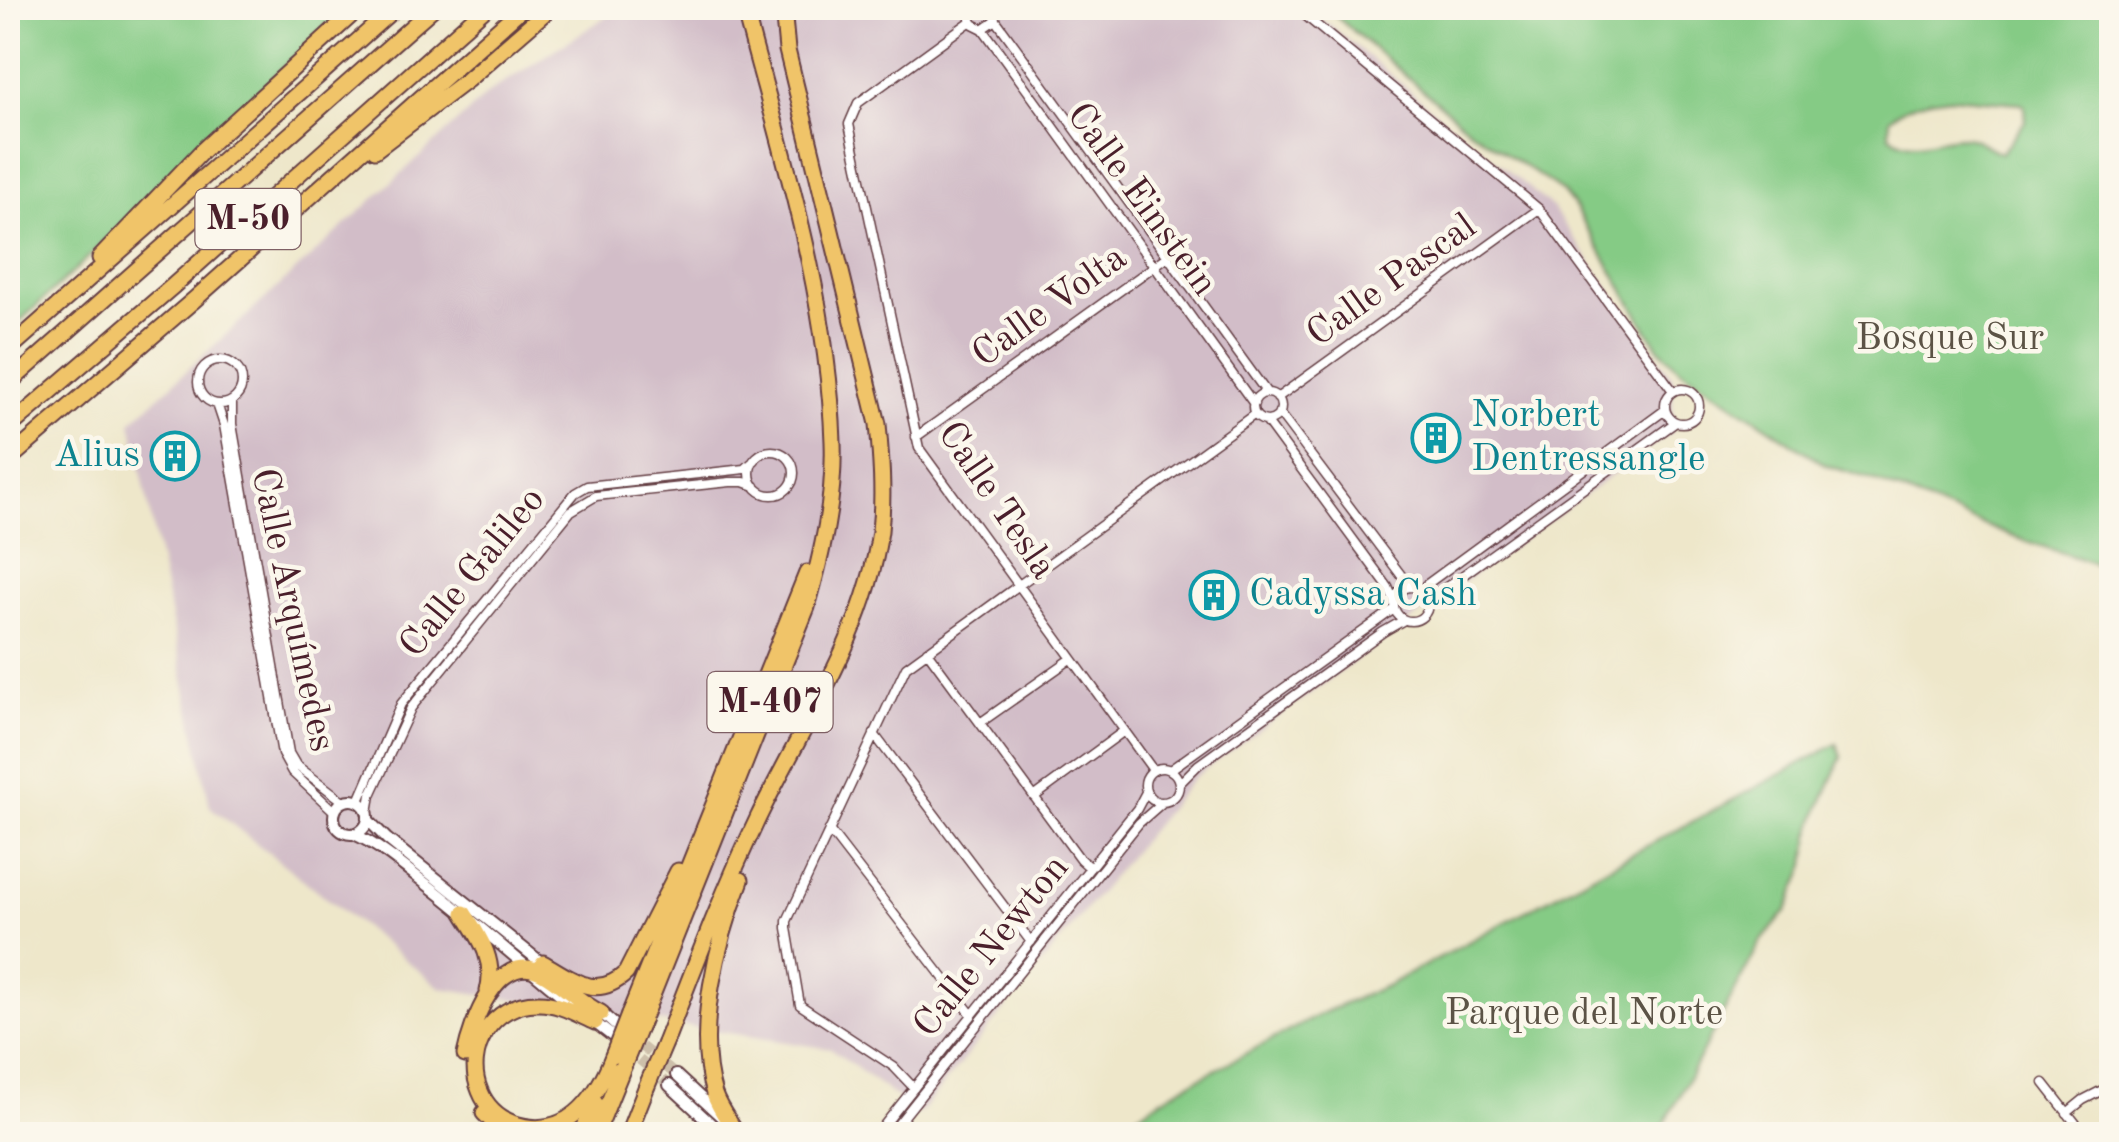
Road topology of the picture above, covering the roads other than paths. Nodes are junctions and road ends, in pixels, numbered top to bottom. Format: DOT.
graph roads {
  1 [pos="359,8"];
  2 [pos="396,8"];
  3 [pos="433,8"];
  4 [pos="486,8"];
  5 [pos="522,8"];
  6 [pos="550,8"];
  7 [pos="740,8"];
  8 [pos="783,8"];
  9 [pos="972,8"];
  10 [pos="994,8"];
  11 [pos="1296,8"];
  12 [pos="996,20"];
  13 [pos="972,21"];
  14 [pos="982,29"];
  15 [pos="1539,209"];
  16 [pos="258,242"];
  17 [pos="1166,256"];
  18 [pos="1154,265"];
  19 [pos="35,326"];
  20 [pos="8,350"];
  21 [pos="826,366"];
  22 [pos="8,384"];
  23 [pos="1673,392"];
  24 [pos="1267,393"];
  25 [pos="1278,398"];
  26 [pos="232,401"];
  27 [pos="216,404"];
  28 [pos="1254,409"];
  29 [pos="1666,410"];
  30 [pos="1280,413"];
  31 [pos="1266,421"];
  32 [pos="1676,422"];
  33 [pos="8,428"];
  34 [pos="916,437"];
  35 [pos="8,460"];
  36 [pos="755,460"];
  37 [pos="754,486"];
  38 [pos="1018,586"];
  39 [pos="1414,588"];
  40 [pos="1428,601"];
  41 [pos="1394,605"];
  42 [pos="1404,620"];
  43 [pos="927,651"];
  44 [pos="1071,659"];
  45 [pos="980,723"];
  46 [pos="1124,731"];
  47 [pos="874,734"];
  48 [pos="1153,770"];
  49 [pos="1170,770"];
  50 [pos="1178,784"];
  51 [pos="1146,792"];
  52 [pos="1034,797"];
  53 [pos="358,801"];
  54 [pos="343,802"];
  55 [pos="1162,802"];
  56 [pos="335,812"];
  57 [pos="368,816"];
  58 [pos="758,818"];
  59 [pos="708,820"];
  60 [pos="829,830"];
  61 [pos="354,834"];
  62 [pos="1090,868"];
  63 [pos="464,913"];
  64 [pos="1030,942"];
  65 [pos="536,966"];
  66 [pos="488,991"];
  67 [pos="972,1015"];
  68 [pos="598,1018"];
  69 [pos="624,1025"];
  70 [pos="618,1062"];
  71 [pos="672,1080"];
  72 [pos="2044,1083"];
  73 [pos="2112,1085"];
  74 [pos="602,1086"];
  75 [pos="914,1088"];
  76 [pos="2067,1113"];
  77 [pos="732,1132"];
  78 [pos="505,1134"];
  79 [pos="582,1134"];
  80 [pos="596,1134"];
  81 [pos="628,1134"];
  82 [pos="878,1134"];
  83 [pos="890,1134"];
  84 [pos="2084,1134"];
  1 -- 19 [label="highway"];
  2 -- 19 [label="highway"];
  3 -- 22 [label="highway, M-50"];
  4 -- 33 [label="highway, M-50"];
  5 -- 16 [label="highway"];
  6 -- 16 [label="highway"];
  7 -- 21 [label="highway, M-407"];
  8 -- 58 [label="highway, M-407"];
  9 -- 13 [label="street"];
  10 -- 12 [label="street"];
  11 -- 15 [label="street"];
  12 -- 14 [label="street"];
  12 -- 17 [label="street, Calle Einstein"];
  13 -- 14 [label="street, Calle Einstein"];
  13 -- 34 [label="street, Calle Tesla"];
  14 -- 18 [label="street, Calle Einstein"];
  15 -- 23 [label="street"];
  15 -- 25 [label="street, Calle Pascal"];
  16 -- 35 [label="highway"];
  17 -- 18 [label="street, Calle Volta"];
  17 -- 24 [label="street, Calle Einstein"];
  18 -- 28 [label="street, Calle Einstein"];
  18 -- 34 [label="street, Calle Volta"];
  19 -- 20 [label="highway"];
  21 -- 59 [label="highway, M-407"];
  21 -- 69 [label="highway, M-407"];
  23 -- 29 [label="street"];
  23 -- 32 [label="street"];
  24 -- 25 [label="street"];
  24 -- 28 [label="street"];
  25 -- 30 [label="street"];
  26 -- 27 [label="street"];
  26 -- 27 [label="street, Calle Arquímedes"];
  26 -- 54 [label="street, Calle Arquímedes"];
  27 -- 56 [label="street, Calle Arquímedes"];
  28 -- 31 [label="street"];
  28 -- 38 [label="street"];
  29 -- 32 [label="street"];
  29 -- 39 [label="street"];
  30 -- 31 [label="street"];
  30 -- 39 [label="street"];
  31 -- 41 [label="street"];
  32 -- 40 [label="street"];
  34 -- 38 [label="street, Calle Tesla"];
  36 -- 37 [label="street"];
  36 -- 37 [label="street"];
  36 -- 53 [label="street, Calle Galileo"];
  37 -- 57 [label="street, Calle Galileo"];
  38 -- 43 [label="street"];
  38 -- 44 [label="street, Calle Tesla"];
  39 -- 40 [label="street"];
  39 -- 41 [label="street"];
  40 -- 42 [label="street"];
  41 -- 42 [label="street"];
  41 -- 49 [label="street"];
  42 -- 50 [label="street"];
  43 -- 45 [label="street"];
  43 -- 47 [label="street"];
  44 -- 45 [label="street"];
  44 -- 46 [label="street, Calle Tesla"];
  45 -- 52 [label="street"];
  46 -- 48 [label="street, Calle Tesla"];
  46 -- 52 [label="street"];
  47 -- 60 [label="street"];
  47 -- 64 [label="street"];
  48 -- 49 [label="street"];
  48 -- 51 [label="street"];
  49 -- 50 [label="street"];
  50 -- 55 [label="street"];
  51 -- 55 [label="street"];
  51 -- 62 [label="street, Calle Newton"];
  52 -- 62 [label="street"];
  53 -- 54 [label="street"];
  53 -- 57 [label="street"];
  54 -- 56 [label="street"];
  55 -- 83 [label="street, Calle Newton"];
  56 -- 61 [label="street"];
  57 -- 61 [label="street"];
  57 -- 65 [label="street"];
  58 -- 77 [label="highway, M-407"];
  58 -- 81 [label="highway, M-407, bridge"];
  59 -- 65 [label="highway, M-407"];
  59 -- 69 [label="highway, M-407"];
  60 -- 67 [label="street"];
  60 -- 75 [label="street"];
  61 -- 63 [label="street"];
  62 -- 64 [label="street, Calle Newton"];
  63 -- 65 [label="street"];
  63 -- 66 [label="highway"];
  64 -- 67 [label="street, Calle Newton"];
  65 -- 66 [label="highway"];
  65 -- 68 [label="highway"];
  66 -- 78 [label="highway"];
  67 -- 75 [label="street, Calle Newton"];
  68 -- 69 [label="street"];
  68 -- 74 [label="highway, M-407"];
  69 -- 70 [label="highway, M-407, bridge"];
  70 -- 74 [label="highway, M-407"];
  70 -- 80 [label="highway, M-407"];
  71 -- 77 [label="street"];
  72 -- 76 [label="street"];
  73 -- 76 [label="street"];
  74 -- 79 [label="highway, M-407"];
  75 -- 82 [label="street, Calle Newton"];
  76 -- 84 [label="street"];
}
